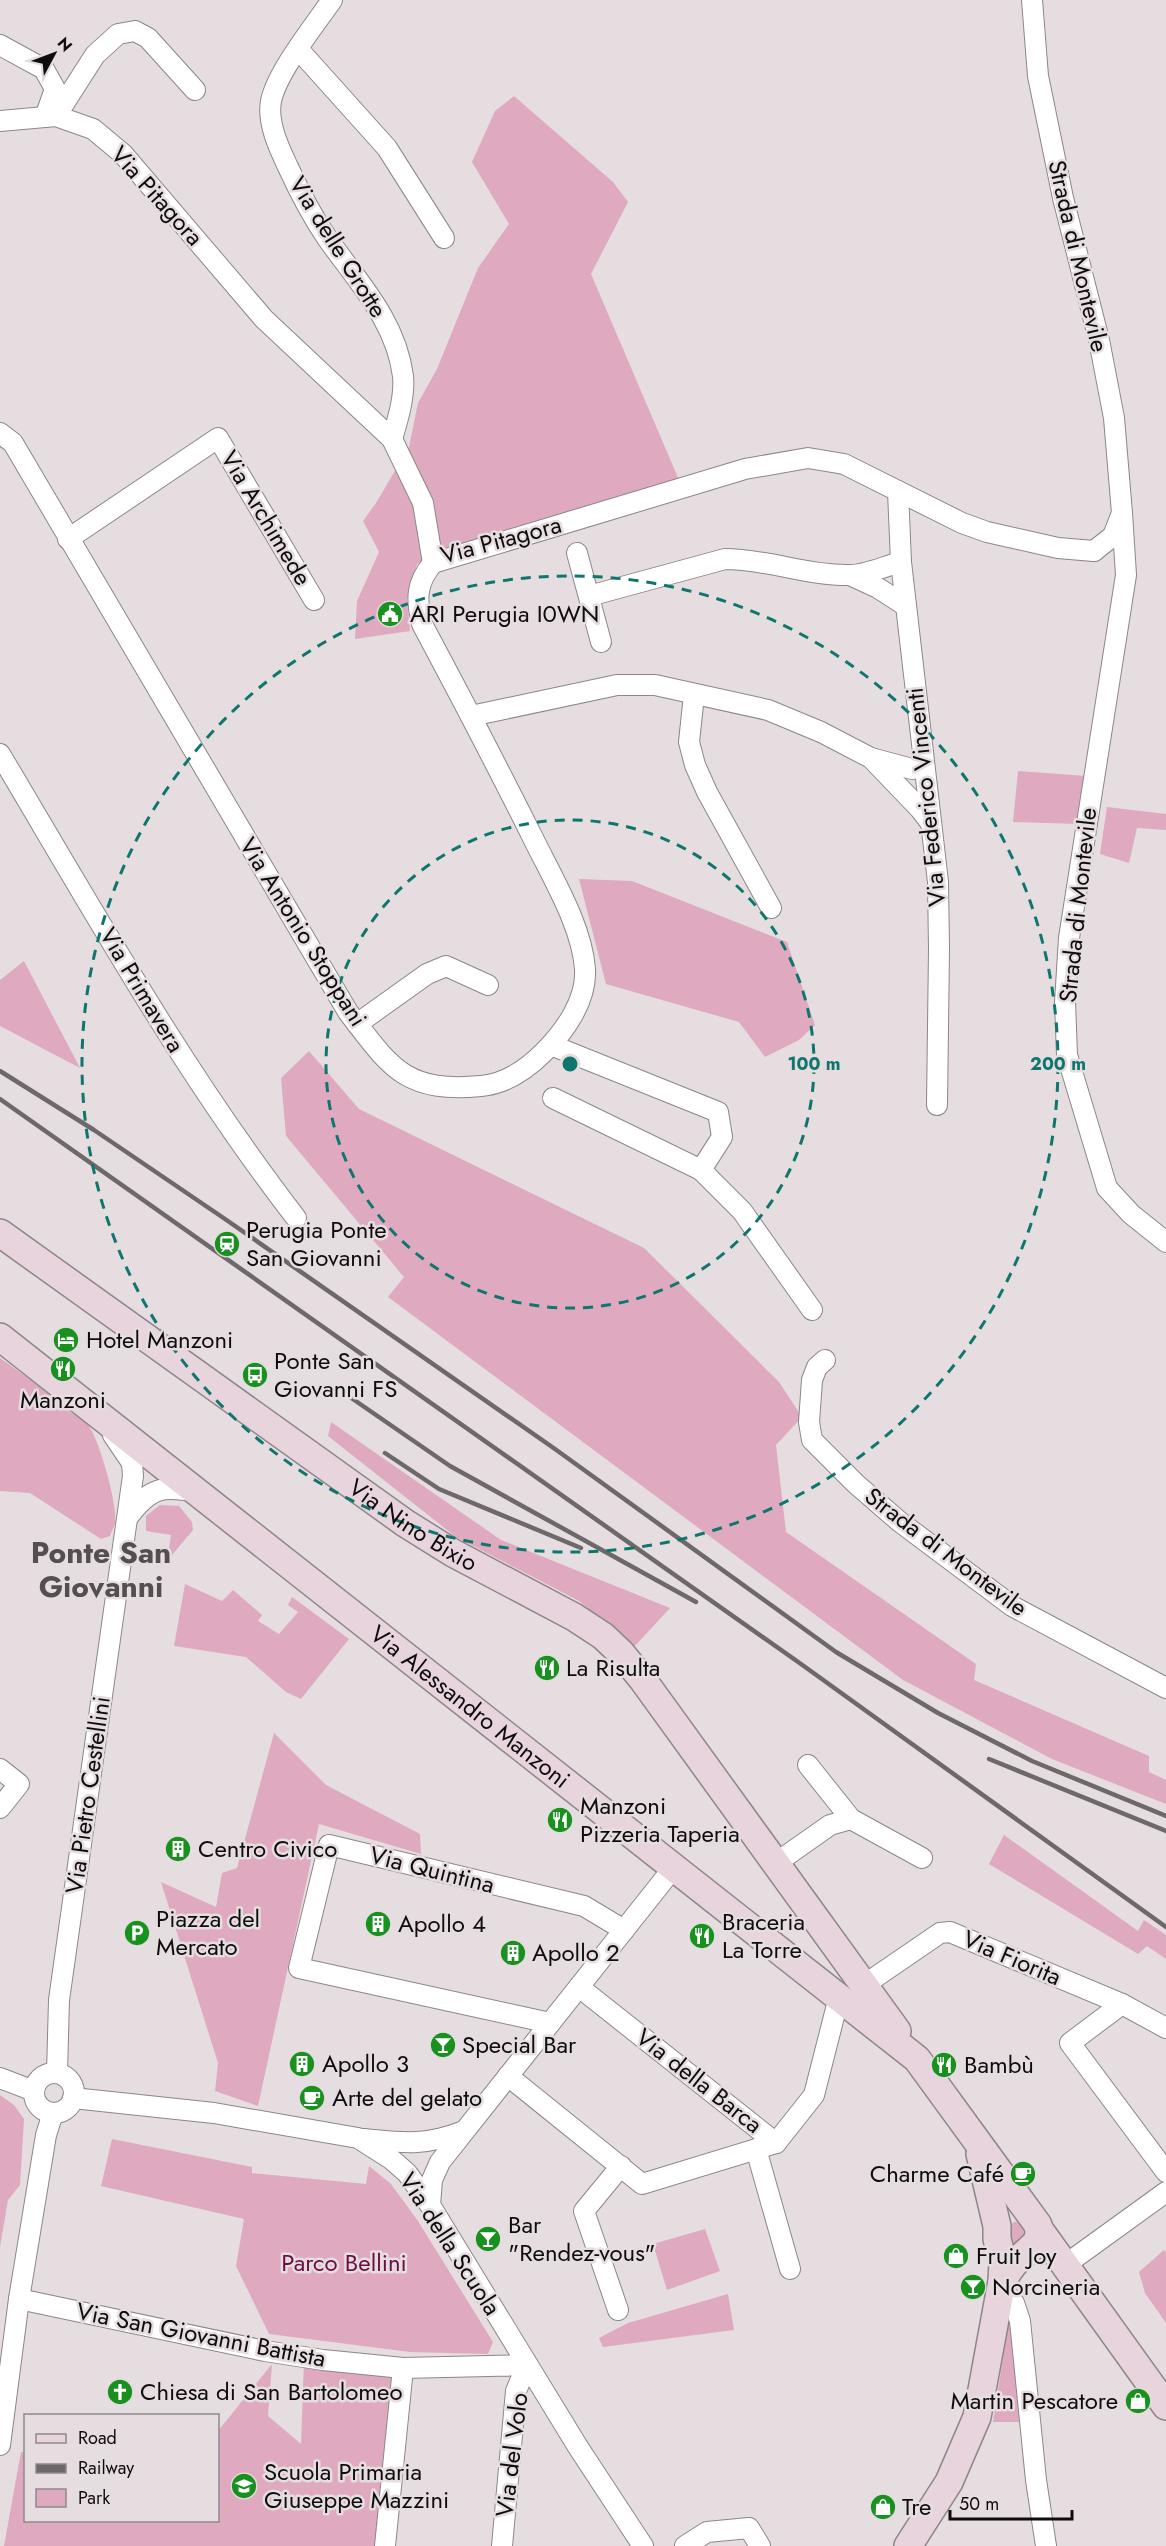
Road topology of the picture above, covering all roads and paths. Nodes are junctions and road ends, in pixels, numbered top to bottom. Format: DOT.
graph roads {
  1 [pos="332,0"];
  2 [pos="1032,0"];
  3 [pos="0,45"];
  4 [pos="298,50"];
  5 [pos="195,90"];
  6 [pos="50,116"];
  7 [pos="0,121"];
  8 [pos="444,238"];
  9 [pos="0,433"];
  10 [pos="392,439"];
  11 [pos="898,491"];
  12 [pos="1122,513"];
  13 [pos="68,539"];
  14 [pos="1094,551"];
  15 [pos="577,553"];
  16 [pos="901,562"];
  17 [pos="433,563"];
  18 [pos="1126,575"];
  19 [pos="852,576"];
  20 [pos="589,596"];
  21 [pos="314,600"];
  22 [pos="906,606"];
  23 [pos="601,642"];
  24 [pos="694,695"];
  25 [pos="471,716"];
  26 [pos="0,754"];
  27 [pos="871,758"];
  28 [pos="923,766"];
  29 [pos="931,824"];
  30 [pos="771,908"];
  31 [pos="488,985"];
  32 [pos="357,1024"];
  33 [pos="551,1045"];
  34 [pos="554,1098"];
  35 [pos="937,1105"];
  36 [pos="701,1170"];
  37 [pos="296,1218"];
  38 [pos="0,1233"];
  39 [pos="1166,1242"];
  40 [pos="812,1310"];
  41 [pos="0,1337"];
  42 [pos="825,1360"];
  43 [pos="74,1394"];
  44 [pos="199,1493"];
  45 [pos="128,1517"];
  46 [pos="1166,1688"];
  47 [pos="808,1766"];
  48 [pos="0,1768"];
  49 [pos="0,1808"];
  50 [pos="851,1820"];
  51 [pos="922,1858"];
  52 [pos="776,1863"];
  53 [pos="674,1867"];
  54 [pos="624,1929"];
  55 [pos="850,1986"];
  56 [pos="579,1987"];
  57 [pos="1122,2004"];
  58 [pos="550,2023"];
  59 [pos="1166,2028"];
  60 [pos="57,2073"];
  61 [pos="508,2076"];
  62 [pos="0,2078"];
  63 [pos="34,2091"];
  64 [pos="73,2098"];
  65 [pos="53,2113"];
  66 [pos="464,2131"];
  67 [pos="358,2138"];
  68 [pos="777,2143"];
  69 [pos="756,2149"];
  70 [pos="440,2162"];
  71 [pos="621,2166"];
  72 [pos="1166,2172"];
  73 [pos="407,2173"];
  74 [pos="1166,2192"];
  75 [pos="430,2205"];
  76 [pos="1030,2242"];
  77 [pos="790,2269"];
  78 [pos="1002,2284"];
  79 [pos="19,2299"];
  80 [pos="618,2310"];
  81 [pos="527,2365"];
  82 [pos="403,2368"];
  83 [pos="1166,2406"];
  84 [pos="0,2445"];
  85 [pos="386,2546"];
  86 [pos="502,2546"];
  87 [pos="643,2546"];
  88 [pos="685,2546"];
  89 [pos="760,2546"];
  90 [pos="908,2546"];
  91 [pos="1046,2546"];
  1 -- 4 [label="street, Via delle Grotte"];
  2 -- 12 [label="street, Strada di Montevile"];
  3 -- 6 [label="street"];
  4 -- 8 [label="street"];
  4 -- 10 [label="street, Via delle Grotte"];
  5 -- 6 [label="street"];
  6 -- 7 [label="street"];
  6 -- 10 [label="street, Via Pitagora"];
  9 -- 13 [label="street, Via Antonio Stoppani"];
  10 -- 17 [label="street, Via Pitagora"];
  11 -- 14 [label="street, Via Pitagora"];
  11 -- 16 [label="street, Via Federico Vincenti"];
  11 -- 17 [label="street, Via Pitagora"];
  12 -- 14 [label="street"];
  12 -- 18 [label="street, Strada di Montevile"];
  13 -- 21 [label="street, Via Archimede"];
  13 -- 32 [label="street, Via Antonio Stoppani"];
  14 -- 18 [label="street"];
  15 -- 20 [label="street"];
  16 -- 19 [label="street"];
  16 -- 22 [label="street, Via Federico Vincenti"];
  17 -- 25 [label="street, Via Antonio Stoppani"];
  18 -- 39 [label="street, Strada di Montevile"];
  19 -- 20 [label="street"];
  19 -- 22 [label="street"];
  20 -- 23 [label="street"];
  22 -- 28 [label="street, Via Federico Vincenti"];
  24 -- 25 [label="street"];
  24 -- 27 [label="street"];
  24 -- 30 [label="street"];
  25 -- 33 [label="street, Via Antonio Stoppani"];
  26 -- 37 [label="street, Via Primavera"];
  27 -- 28 [label="street"];
  27 -- 29 [label="street"];
  28 -- 29 [label="street, Via Federico Vincenti"];
  29 -- 35 [label="street, Via Federico Vincenti"];
  31 -- 32 [label="street"];
  32 -- 33 [label="street, Via Antonio Stoppani"];
  33 -- 36 [label="street"];
  34 -- 36 [label="street"];
  36 -- 40 [label="street"];
  38 -- 52 [label="main road, Via Nino Bixio"];
  41 -- 43 [label="main road, Via Alessandro Manzoni"];
  42 -- 46 [label="street, Strada di Montevile"];
  43 -- 44 [label="main road, Via Alessandro Manzoni"];
  43 -- 45 [label="street, Via Pietro Cestellini"];
  44 -- 45 [label="street"];
  44 -- 53 [label="main road, Via Alessandro Manzoni"];
  45 -- 60 [label="street, Via Pietro Cestellini"];
  47 -- 50 [label="street"];
  48 -- 49 [label="street"];
  50 -- 51 [label="street"];
  50 -- 52 [label="street"];
  52 -- 55 [label="main road, Via Nino Bixio"];
  53 -- 54 [label="street"];
  53 -- 55 [label="main road, Via Alessandro Manzoni"];
  54 -- 56 [label="street"];
  54 -- 58 [label="street, Via Quintina"];
  55 -- 57 [label="street, Via Fiorita"];
  55 -- 68 [label="street, Via della Barca"];
  55 -- 76 [label="main road, Via Nino Bixio"];
  56 -- 58 [label="street"];
  56 -- 68 [label="street, Via della Barca"];
  57 -- 59 [label="street, Via Fiorita"];
  57 -- 72 [label="street"];
  58 -- 61 [label="street"];
  60 -- 63 [label="street"];
  60 -- 64 [label="street"];
  61 -- 66 [label="street"];
  61 -- 71 [label="street"];
  62 -- 63 [label="street"];
  63 -- 65 [label="street"];
  64 -- 65 [label="street"];
  64 -- 67 [label="street, Via della Scuola"];
  65 -- 79 [label="street"];
  66 -- 67 [label="street"];
  66 -- 70 [label="street"];
  67 -- 73 [label="street, Via della Scuola"];
  68 -- 69 [label="street"];
  69 -- 71 [label="street"];
  69 -- 77 [label="street, Via della Barca"];
  70 -- 73 [label="street"];
  70 -- 75 [label="street"];
  71 -- 80 [label="street"];
  73 -- 75 [label="street, Via della Scuola"];
  74 -- 76 [label="street"];
  75 -- 81 [label="street, Via della Scuola"];
  76 -- 78 [label="main road"];
  76 -- 83 [label="main road"];
  78 -- 90 [label="main road"];
  78 -- 91 [label="street"];
  79 -- 82 [label="street, Via San Giovanni Battista"];
  79 -- 84 [label="street"];
  81 -- 82 [label="street, Via San Giovanni Battista"];
  81 -- 86 [label="street, Via del Volo"];
  81 -- 87 [label="street, Via della Scuola"];
  82 -- 85 [label="street"];
  88 -- 89 [label="street"];
}
